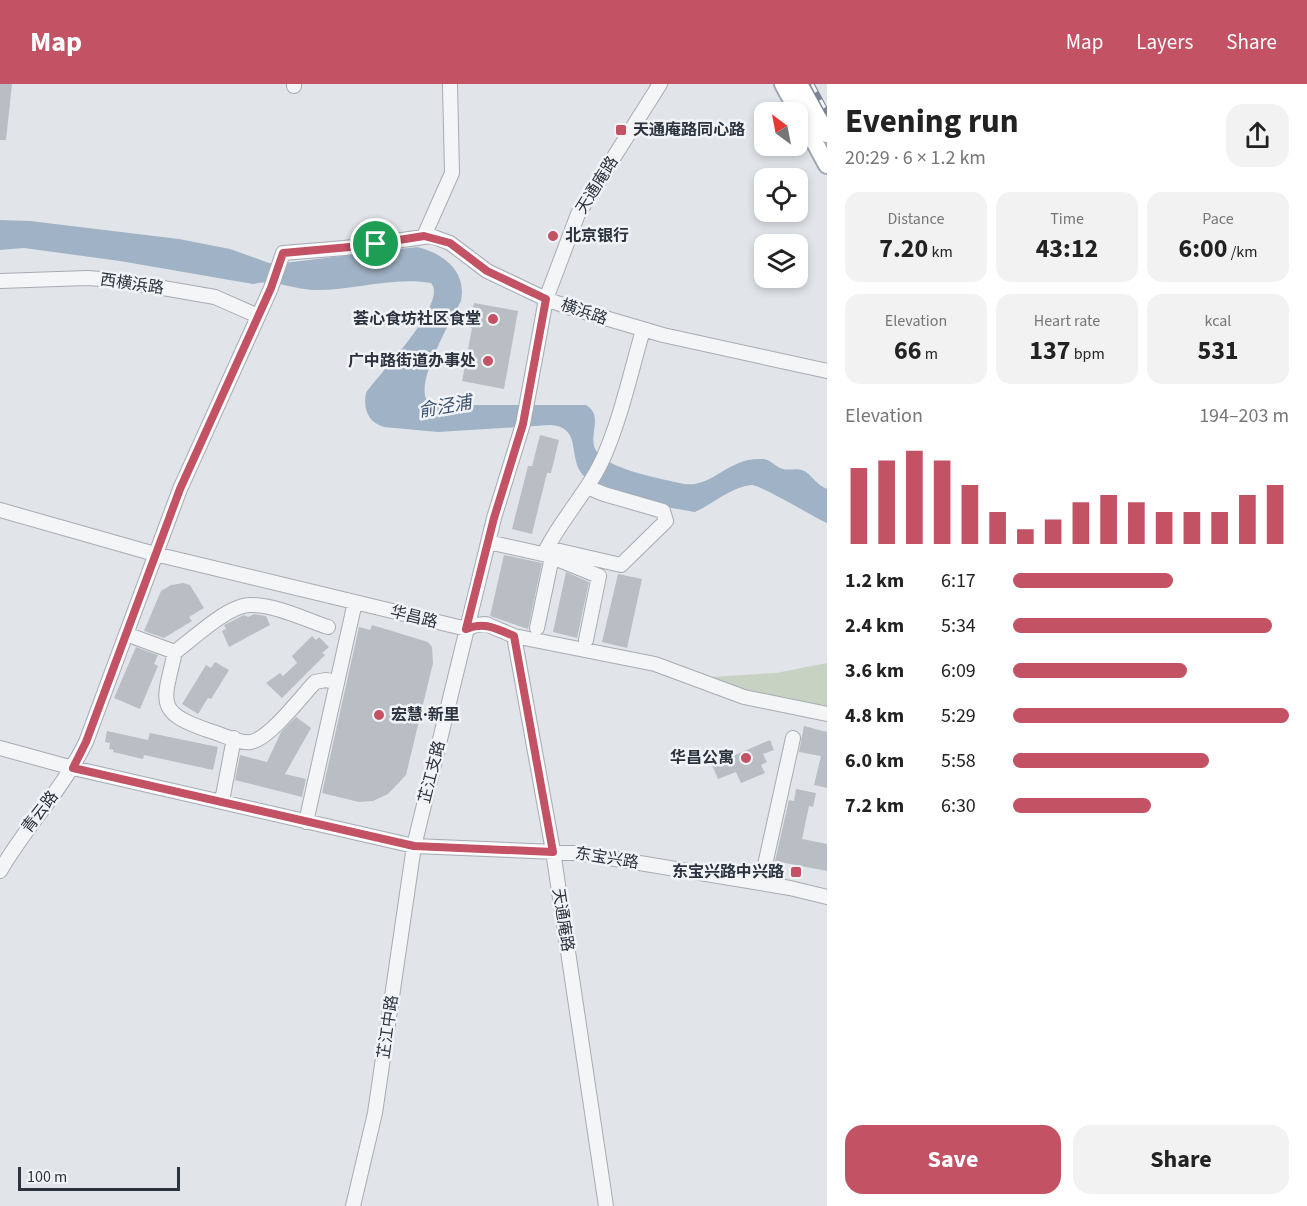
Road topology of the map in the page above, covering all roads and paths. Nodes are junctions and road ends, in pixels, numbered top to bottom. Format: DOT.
graph roads {
  1 [pos="450,84"];
  2 [pos="660,84"];
  3 [pos="783,84"];
  4 [pos="799,84"];
  5 [pos="827,134"];
  6 [pos="827,165"];
  7 [pos="424,236"];
  8 [pos="282,255"];
  9 [pos="0,281"];
  10 [pos="546,299"];
  11 [pos="258,316"];
  12 [pos="643,330"];
  13 [pos="827,371"];
  14 [pos="588,485"];
  15 [pos="0,510"];
  16 [pos="488,542"];
  17 [pos="155,554"];
  18 [pos="552,557"];
  19 [pos="355,602"];
  20 [pos="328,627"];
  21 [pos="537,628"];
  22 [pos="466,629"];
  23 [pos="126,634"];
  24 [pos="514,636"];
  25 [pos="586,640"];
  26 [pos="175,652"];
  27 [pos="337,682"];
  28 [pos="827,714"];
  29 [pos="234,738"];
  30 [pos="793,738"];
  31 [pos="0,748"];
  32 [pos="73,768"];
  33 [pos="222,801"];
  34 [pos="306,822"];
  35 [pos="414,846"];
  36 [pos="553,852"];
  37 [pos="0,871"];
  38 [pos="761,883"];
  39 [pos="827,897"];
  40 [pos="353,1206"];
  41 [pos="606,1206"];
  1 -- 7 [label="street"];
  2 -- 10 [label="street, 天通庵路"];
  3 -- 6 [label="main road"];
  4 -- 5 [label="main road"];
  7 -- 8 [label="street, 横浜路"];
  7 -- 10 [label="street, 横浜路"];
  8 -- 11 [label="street, 青云路"];
  9 -- 11 [label="street, 西横浜路"];
  10 -- 12 [label="street, 横浜路"];
  10 -- 16 [label="street, 天通庵路"];
  11 -- 17 [label="street, 青云路"];
  12 -- 13 [label="street, 横浜路"];
  12 -- 14 [label="street"];
  14 -- 14 [label="street"];
  15 -- 17 [label="street, 华昌路"];
  16 -- 18 [label="street"];
  16 -- 22 [label="street"];
  17 -- 19 [label="street, 华昌路"];
  17 -- 23 [label="street, 青云路"];
  18 -- 21 [label="street"];
  18 -- 25 [label="street"];
  19 -- 22 [label="street, 华昌路"];
  19 -- 27 [label="street"];
  20 -- 26 [label="street"];
  22 -- 24 [label="street, 华昌路"];
  22 -- 35 [label="street, 芷江支路"];
  23 -- 26 [label="street"];
  23 -- 32 [label="street, 青云路"];
  24 -- 28 [label="street, 华昌路"];
  24 -- 36 [label="street, 天通庵路"];
  26 -- 29 [label="street"];
  27 -- 29 [label="street"];
  27 -- 34 [label="street"];
  29 -- 33 [label="street"];
  30 -- 38 [label="street"];
  31 -- 32 [label="street, 东宝兴路"];
  32 -- 33 [label="street, 东宝兴路"];
  32 -- 37 [label="street, 青云路"];
  33 -- 34 [label="street, 东宝兴路"];
  34 -- 35 [label="street, 东宝兴路"];
  35 -- 36 [label="street, 东宝兴路"];
  35 -- 40 [label="street, 芷江中路"];
  36 -- 38 [label="street, 东宝兴路"];
  36 -- 41 [label="street, 天通庵路"];
  38 -- 39 [label="street, 东宝兴路"];
}
